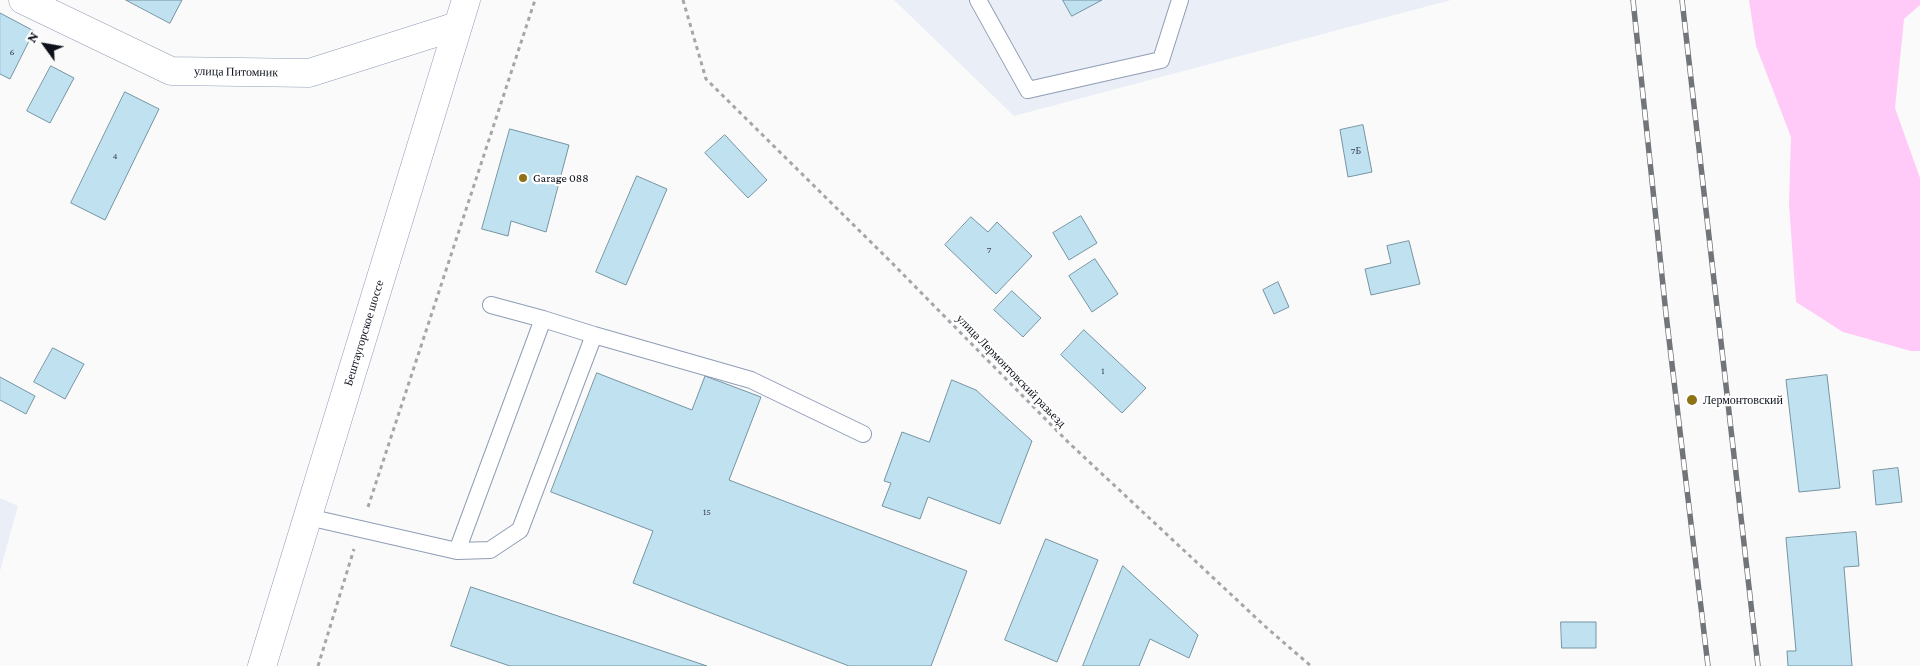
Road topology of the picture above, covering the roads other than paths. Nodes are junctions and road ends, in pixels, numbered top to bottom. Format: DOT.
graph roads {
  1 [pos="23,0"];
  2 [pos="466,0"];
  3 [pos="978,0"];
  4 [pos="1180,0"];
  5 [pos="457,26"];
  6 [pos="491,305"];
  7 [pos="543,319"];
  8 [pos="594,335"];
  9 [pos="863,434"];
  10 [pos="308,517"];
  11 [pos="457,551"];
  12 [pos="262,666"];
  1 -- 5 [label="main road, улица Питомник"];
  2 -- 5 [label="main road, Бештаугорское шоссе"];
  3 -- 4 [label="lane"];
  5 -- 10 [label="main road, Бештаугорское шоссе"];
  6 -- 7 [label="lane"];
  7 -- 8 [label="lane"];
  7 -- 11 [label="lane"];
  8 -- 9 [label="lane"];
  8 -- 11 [label="lane"];
  10 -- 11 [label="lane"];
  10 -- 12 [label="main road, Бештаугорское шоссе"];
}
